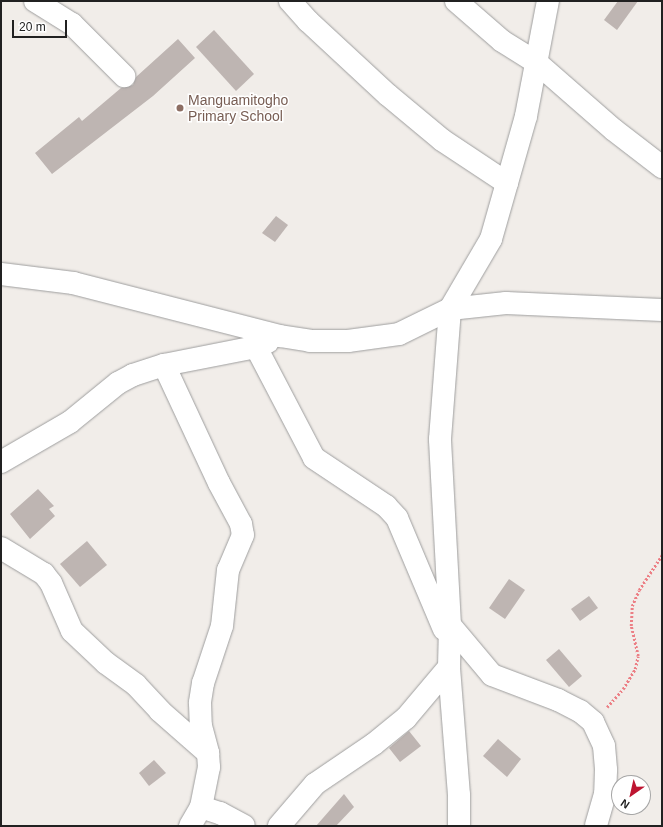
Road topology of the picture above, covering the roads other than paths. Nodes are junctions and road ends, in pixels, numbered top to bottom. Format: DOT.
graph roads {
  1 [pos="36,1"];
  2 [pos="290,1"];
  3 [pos="456,1"];
  4 [pos="548,1"];
  5 [pos="536,62"];
  6 [pos="124,76"];
  7 [pos="662,167"];
  8 [pos="507,183"];
  9 [pos="1,274"];
  10 [pos="450,309"];
  11 [pos="662,310"];
  12 [pos="280,336"];
  13 [pos="256,347"];
  14 [pos="164,365"];
  15 [pos="4,465"];
  16 [pos="1,548"];
  17 [pos="449,632"];
  18 [pos="449,667"];
  19 [pos="208,753"];
  20 [pos="201,808"];
  21 [pos="190,826"];
  22 [pos="244,826"];
  23 [pos="279,826"];
  24 [pos="459,826"];
  25 [pos="596,826"];
  1 -- 6 [label="street"];
  2 -- 8 [label="street"];
  3 -- 5 [label="street"];
  4 -- 5 [label="street"];
  5 -- 7 [label="street"];
  5 -- 8 [label="street"];
  8 -- 10 [label="street"];
  9 -- 12 [label="street"];
  10 -- 11 [label="street"];
  10 -- 12 [label="street"];
  10 -- 17 [label="street"];
  12 -- 13 [label="street"];
  13 -- 14 [label="street"];
  13 -- 17 [label="street"];
  14 -- 15 [label="street"];
  14 -- 19 [label="street"];
  16 -- 19 [label="street"];
  17 -- 18 [label="street"];
  17 -- 25 [label="street"];
  18 -- 23 [label="street"];
  18 -- 24 [label="street"];
  19 -- 20 [label="street"];
  20 -- 21 [label="street"];
  20 -- 22 [label="street"];
}
